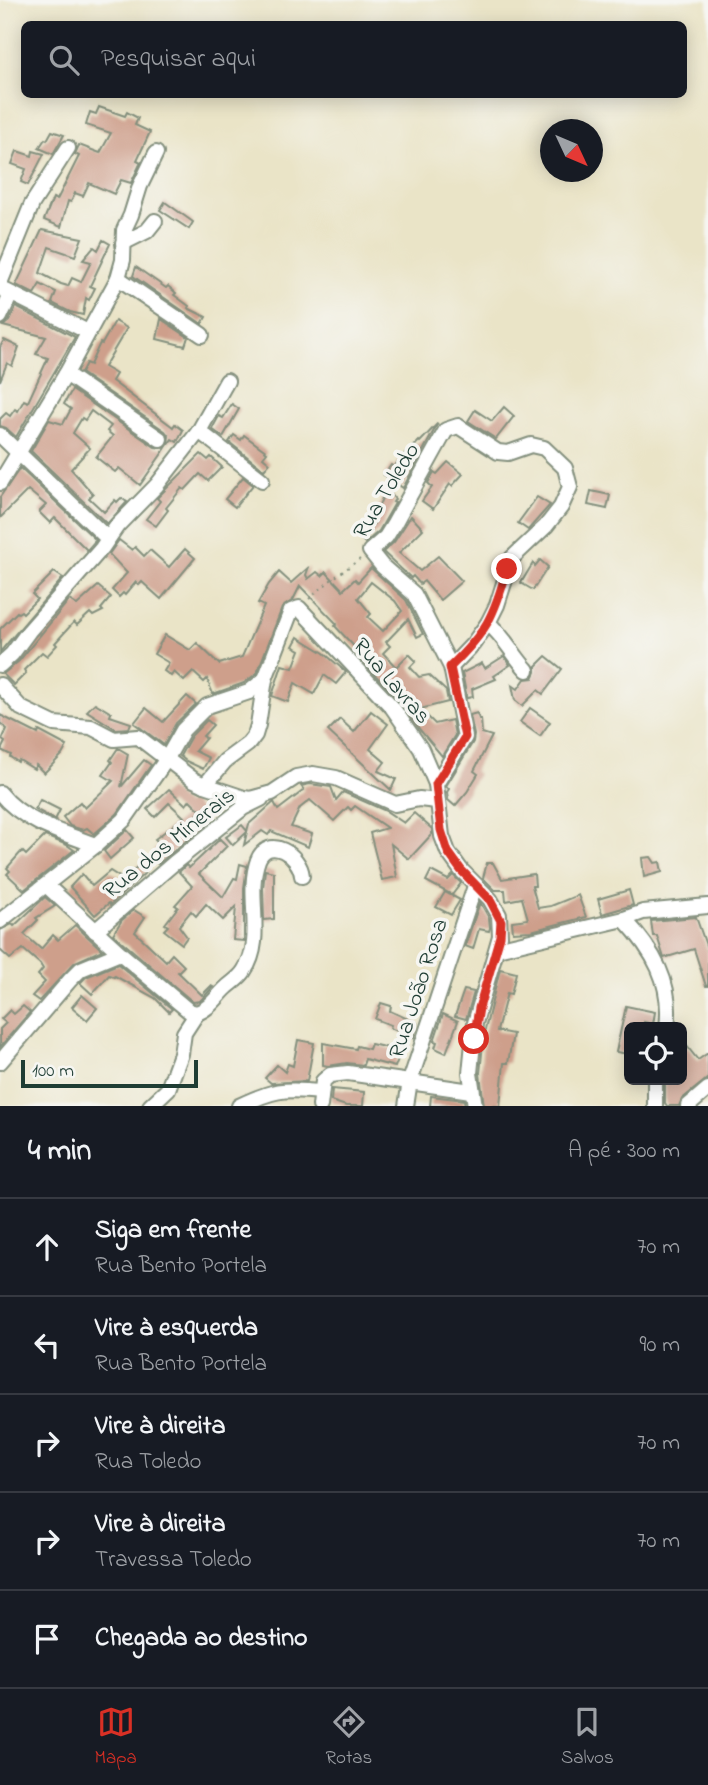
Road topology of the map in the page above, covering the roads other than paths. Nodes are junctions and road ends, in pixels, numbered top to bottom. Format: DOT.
graph roads {
  1 [pos="68,148"];
  2 [pos="156,153"];
  3 [pos="155,221"];
  4 [pos="123,243"];
  5 [pos="118,278"];
  6 [pos="0,283"];
  7 [pos="5,291"];
  8 [pos="0,317"];
  9 [pos="88,332"];
  10 [pos="202,335"];
  11 [pos="66,374"];
  12 [pos="227,381"];
  13 [pos="199,431"];
  14 [pos="0,435"];
  15 [pos="160,439"];
  16 [pos="19,452"];
  17 [pos="262,480"];
  18 [pos="0,483"];
  19 [pos="107,538"];
  20 [pos="488,623"];
  21 [pos="0,665"];
  22 [pos="450,667"];
  23 [pos="527,670"];
  24 [pos="265,679"];
  25 [pos="0,685"];
  26 [pos="166,760"];
  27 [pos="436,784"];
  28 [pos="205,785"];
  29 [pos="0,793"];
  30 [pos="272,793"];
  31 [pos="437,802"];
  32 [pos="96,845"];
  33 [pos="302,876"];
  34 [pos="46,885"];
  35 [pos="475,886"];
  36 [pos="708,906"];
  37 [pos="643,912"];
  38 [pos="624,919"];
  39 [pos="0,921"];
  40 [pos="95,931"];
  41 [pos="643,939"];
  42 [pos="497,948"];
  43 [pos="120,953"];
  44 [pos="197,1013"];
  45 [pos="667,1022"];
  46 [pos="0,1062"];
  47 [pos="410,1081"];
  48 [pos="655,1085"];
  49 [pos="706,1093"];
  50 [pos="320,1099"];
  51 [pos="473,1099"];
  52 [pos="150,1106"];
  53 [pos="239,1106"];
  54 [pos="406,1106"];
  55 [pos="655,1106"];
  56 [pos="688,1106"];
  1 -- 6 [label="street"];
  2 -- 4 [label="street"];
  3 -- 4 [label="street"];
  4 -- 5 [label="street"];
  5 -- 9 [label="street"];
  5 -- 10 [label="street"];
  7 -- 8 [label="street"];
  7 -- 9 [label="street"];
  9 -- 11 [label="street"];
  11 -- 15 [label="street"];
  11 -- 16 [label="street"];
  12 -- 13 [label="street"];
  13 -- 17 [label="street"];
  13 -- 19 [label="street"];
  14 -- 16 [label="street"];
  16 -- 18 [label="street"];
  16 -- 19 [label="street"];
  19 -- 21 [label="street"];
  20 -- 22 [label="street"];
  20 -- 22 [label="street, Rua Toledo"];
  20 -- 23 [label="street"];
  22 -- 27 [label="street, Rua Toledo"];
  24 -- 26 [label="street"];
  24 -- 27 [label="street, Rua Lavras"];
  24 -- 28 [label="street"];
  25 -- 26 [label="street"];
  26 -- 28 [label="street"];
  26 -- 32 [label="street"];
  27 -- 31 [label="street, Rua Lavras"];
  28 -- 30 [label="street"];
  29 -- 32 [label="street"];
  30 -- 31 [label="street, Rua dos Minerais"];
  30 -- 40 [label="street, Rua dos Minerais"];
  31 -- 35 [label="street, Rua Lavras"];
  32 -- 34 [label="street"];
  33 -- 44 [label="street"];
  34 -- 39 [label="street"];
  34 -- 40 [label="street"];
  35 -- 42 [label="street, Rua Lavras"];
  35 -- 47 [label="street, Rua João Rosa"];
  36 -- 37 [label="street"];
  37 -- 38 [label="street"];
  37 -- 41 [label="street"];
  38 -- 41 [label="street"];
  38 -- 42 [label="street"];
  40 -- 43 [label="street"];
  41 -- 45 [label="street"];
  42 -- 51 [label="street, Rua Lavras"];
  43 -- 44 [label="street"];
  43 -- 46 [label="street"];
  44 -- 52 [label="street"];
  47 -- 50 [label="street"];
  47 -- 51 [label="street"];
  47 -- 54 [label="street, Rua João Rosa"];
  48 -- 55 [label="street"];
  49 -- 56 [label="street"];
  50 -- 53 [label="street"];
}
